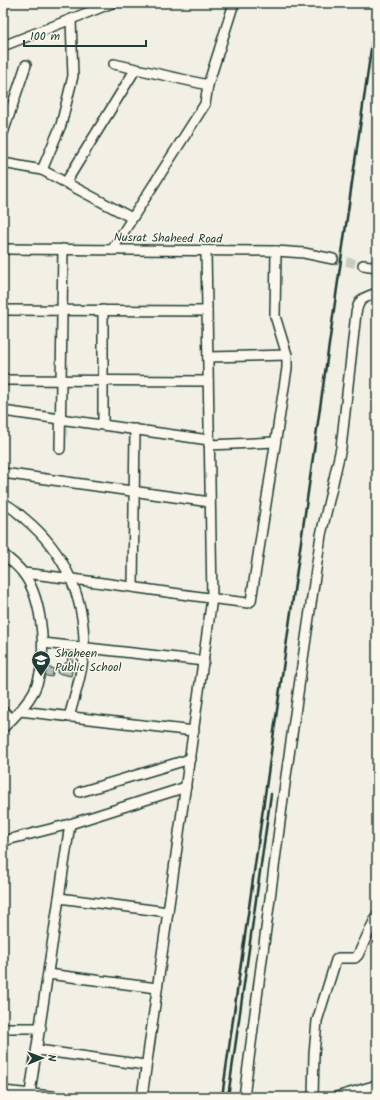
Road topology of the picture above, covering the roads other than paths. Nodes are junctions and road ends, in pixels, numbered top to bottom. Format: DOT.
graph roads {
  1 [pos="112,3"];
  2 [pos="234,3"];
  3 [pos="90,7"];
  4 [pos="71,20"];
  5 [pos="3,46"];
  6 [pos="114,64"];
  7 [pos="26,65"];
  8 [pos="135,70"];
  9 [pos="208,85"];
  10 [pos="6,114"];
  11 [pos="3,133"];
  12 [pos="3,163"];
  13 [pos="42,170"];
  14 [pos="66,182"];
  15 [pos="132,218"];
  16 [pos="3,249"];
  17 [pos="62,249"];
  18 [pos="112,250"];
  19 [pos="206,250"];
  20 [pos="276,251"];
  21 [pos="333,259"];
  22 [pos="363,265"];
  23 [pos="377,267"];
  24 [pos="377,293"];
  25 [pos="3,310"];
  26 [pos="62,310"];
  27 [pos="103,310"];
  28 [pos="207,311"];
  29 [pos="287,355"];
  30 [pos="208,357"];
  31 [pos="3,380"];
  32 [pos="61,381"];
  33 [pos="103,381"];
  34 [pos="208,381"];
  35 [pos="3,411"];
  36 [pos="61,419"];
  37 [pos="103,425"];
  38 [pos="135,429"];
  39 [pos="276,442"];
  40 [pos="209,443"];
  41 [pos="60,449"];
  42 [pos="3,473"];
  43 [pos="133,491"];
  44 [pos="210,502"];
  45 [pos="3,503"];
  46 [pos="5,559"];
  47 [pos="23,573"];
  48 [pos="71,578"];
  49 [pos="133,586"];
  50 [pos="212,598"];
  51 [pos="43,643"];
  52 [pos="84,648"];
  53 [pos="204,662"];
  54 [pos="3,711"];
  55 [pos="20,711"];
  56 [pos="69,717"];
  57 [pos="12,719"];
  58 [pos="3,728"];
  59 [pos="194,731"];
  60 [pos="190,759"];
  61 [pos="186,787"];
  62 [pos="80,792"];
  63 [pos="70,824"];
  64 [pos="3,841"];
  65 [pos="59,898"];
  66 [pos="168,912"];
  67 [pos="377,915"];
  68 [pos="48,974"];
  69 [pos="157,988"];
  70 [pos="3,1028"];
  71 [pos="41,1028"];
  72 [pos="38,1050"];
  73 [pos="146,1065"];
  74 [pos="377,1085"];
  75 [pos="3,1091"];
  76 [pos="30,1093"];
  77 [pos="377,1096"];
  78 [pos="61,1097"];
  79 [pos="142,1097"];
  80 [pos="244,1097"];
  81 [pos="313,1097"];
  82 [pos="336,1097"];
  83 [pos="374,1097"];
  1 -- 3 [label="street"];
  2 -- 9 [label="street"];
  3 -- 4 [label="street"];
  4 -- 5 [label="street"];
  4 -- 13 [label="street"];
  6 -- 8 [label="street"];
  7 -- 10 [label="street"];
  8 -- 9 [label="street"];
  8 -- 14 [label="street"];
  9 -- 15 [label="street"];
  10 -- 11 [label="street"];
  12 -- 13 [label="street"];
  13 -- 14 [label="street"];
  14 -- 15 [label="street"];
  15 -- 18 [label="street"];
  16 -- 17 [label="street, Nusrat Shaheed Road"];
  17 -- 18 [label="street, Nusrat Shaheed Road"];
  17 -- 26 [label="street"];
  18 -- 19 [label="street, Nusrat Shaheed Road"];
  19 -- 20 [label="street, Nusrat Shaheed Road"];
  19 -- 28 [label="street"];
  20 -- 21 [label="street, Nusrat Shaheed Road"];
  20 -- 29 [label="street"];
  22 -- 23 [label="street"];
  24 -- 80 [label="street"];
  25 -- 26 [label="street"];
  26 -- 27 [label="street"];
  26 -- 32 [label="street"];
  27 -- 28 [label="street"];
  27 -- 33 [label="street"];
  28 -- 30 [label="street"];
  29 -- 30 [label="street"];
  29 -- 39 [label="street"];
  30 -- 34 [label="street"];
  31 -- 32 [label="street"];
  32 -- 33 [label="street"];
  32 -- 36 [label="street"];
  33 -- 34 [label="street"];
  33 -- 37 [label="street"];
  34 -- 40 [label="street"];
  35 -- 36 [label="street"];
  36 -- 37 [label="street"];
  36 -- 41 [label="street"];
  37 -- 38 [label="street"];
  38 -- 40 [label="street"];
  38 -- 43 [label="street"];
  39 -- 40 [label="street"];
  39 -- 50 [label="street"];
  40 -- 44 [label="street"];
  42 -- 43 [label="street"];
  43 -- 44 [label="street"];
  43 -- 49 [label="street"];
  44 -- 50 [label="street"];
  45 -- 48 [label="street"];
  46 -- 47 [label="street"];
  47 -- 48 [label="street"];
  47 -- 51 [label="street"];
  48 -- 49 [label="street"];
  48 -- 52 [label="street"];
  49 -- 50 [label="street"];
  50 -- 53 [label="street"];
  51 -- 52 [label="street"];
  51 -- 55 [label="street"];
  52 -- 53 [label="street"];
  52 -- 56 [label="street"];
  53 -- 59 [label="street"];
  54 -- 57 [label="street"];
  55 -- 56 [label="street"];
  55 -- 57 [label="street"];
  56 -- 59 [label="street"];
  57 -- 58 [label="street"];
  59 -- 60 [label="street"];
  60 -- 61 [label="street"];
  60 -- 62 [label="street"];
  61 -- 63 [label="street"];
  61 -- 66 [label="street"];
  63 -- 64 [label="street"];
  63 -- 65 [label="street"];
  65 -- 66 [label="street"];
  65 -- 68 [label="street"];
  66 -- 69 [label="street"];
  67 -- 81 [label="street"];
  68 -- 69 [label="street"];
  68 -- 71 [label="street"];
  69 -- 73 [label="street"];
  70 -- 71 [label="street"];
  71 -- 72 [label="street"];
  72 -- 73 [label="street"];
  72 -- 76 [label="street"];
  73 -- 79 [label="street"];
  74 -- 82 [label="street"];
  75 -- 76 [label="street"];
  76 -- 78 [label="street"];
  77 -- 83 [label="main road"];
}
